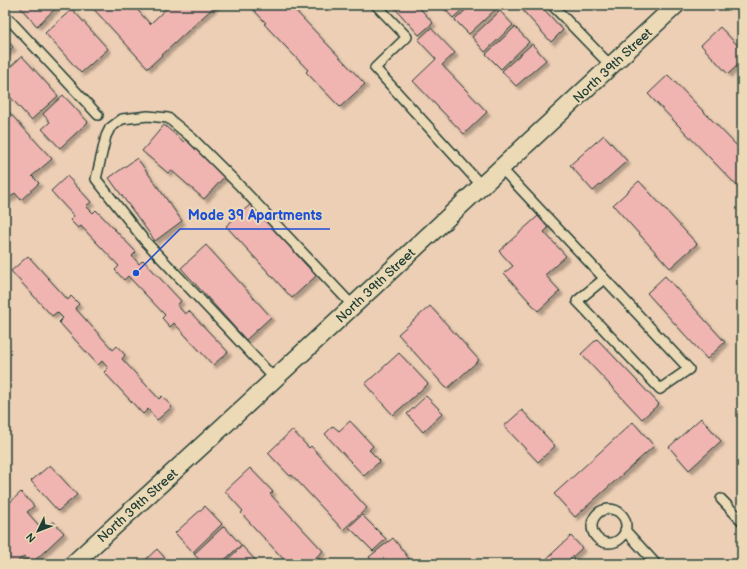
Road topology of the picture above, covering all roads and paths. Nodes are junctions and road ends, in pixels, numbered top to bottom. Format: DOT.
graph roads {
  1 [pos="376,5"];
  2 [pos="552,5"];
  3 [pos="676,5"];
  4 [pos="5,15"];
  5 [pos="611,66"];
  6 [pos="98,115"];
  7 [pos="501,168"];
  8 [pos="482,186"];
  9 [pos="604,279"];
  10 [pos="353,306"];
  11 [pos="275,379"];
  12 [pos="721,499"];
  13 [pos="742,522"];
  14 [pos="625,530"];
  15 [pos="73,564"];
  16 [pos="656,564"];
  1 -- 8 [label="lane"];
  2 -- 5 [label="lane"];
  3 -- 5 [label="street, North 39th Street"];
  4 -- 6 [label="lane"];
  5 -- 7 [label="street, North 39th Street"];
  7 -- 8 [label="street, North 39th Street"];
  7 -- 9 [label="lane"];
  8 -- 10 [label="street, North 39th Street"];
  9 -- 9 [label="lane"];
  10 -- 11 [label="street, North 39th Street"];
  10 -- 11 [label="lane"];
  11 -- 15 [label="street, North 39th Street"];
  12 -- 13 [label="lane"];
  14 -- 16 [label="lane"];
}
